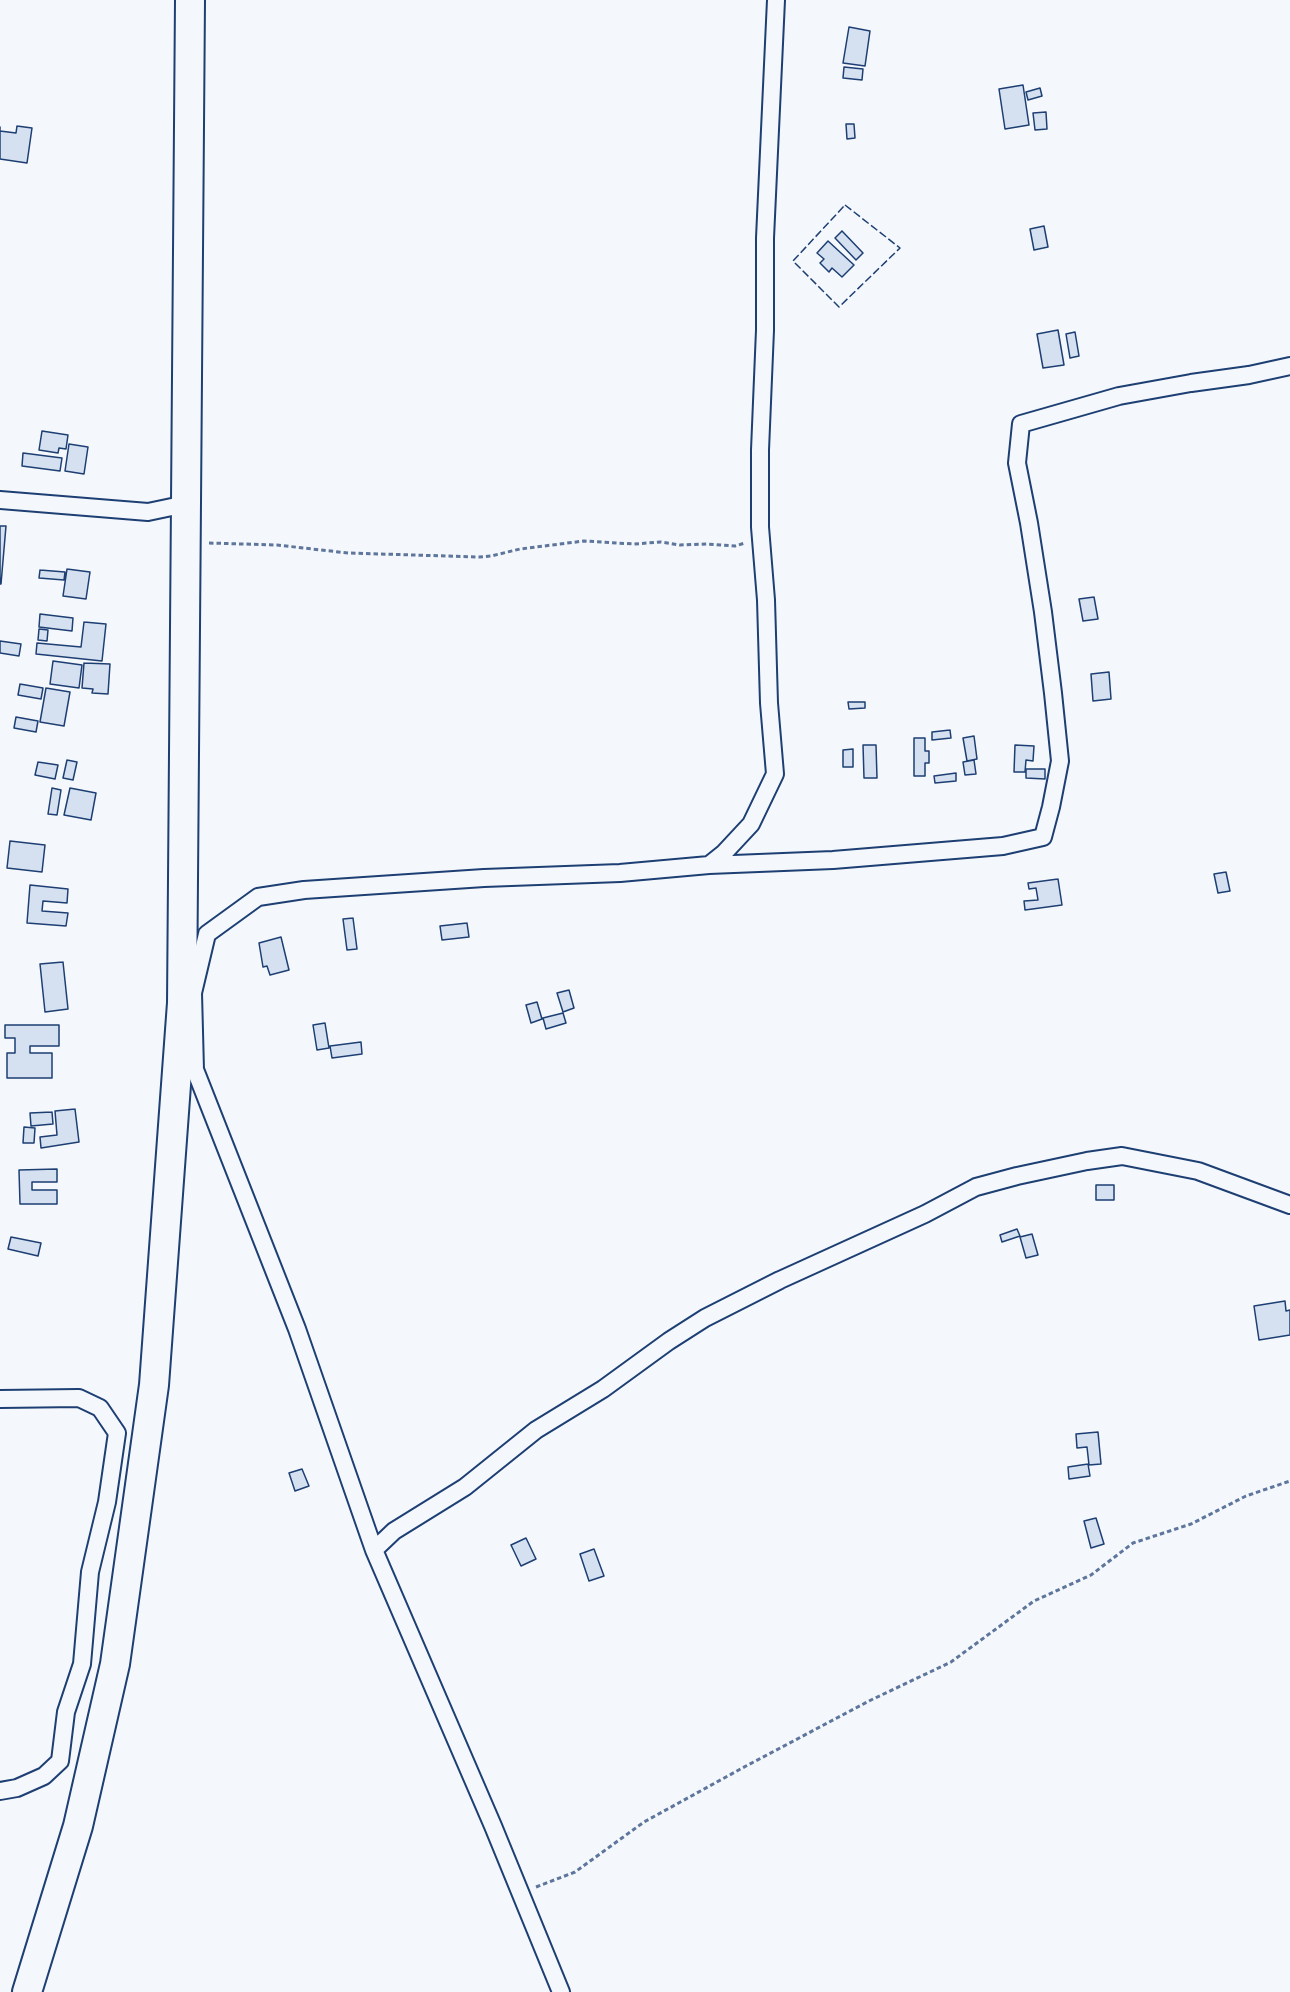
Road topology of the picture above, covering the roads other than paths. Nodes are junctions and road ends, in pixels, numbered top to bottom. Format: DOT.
graph roads {
  1 [pos="190,0"];
  2 [pos="776,0"];
  3 [pos="1290,366"];
  4 [pos="0,500"];
  5 [pos="186,504"];
  6 [pos="709,865"];
  7 [pos="180,1031"];
  8 [pos="195,1070"];
  9 [pos="1290,1205"];
  10 [pos="0,1399"];
  11 [pos="375,1550"];
  12 [pos="0,1791"];
  13 [pos="27,1992"];
  14 [pos="561,1992"];
  1 -- 5 [label="highway"];
  2 -- 6 [label="street"];
  3 -- 6 [label="street"];
  4 -- 5 [label="street"];
  5 -- 7 [label="highway"];
  6 -- 8 [label="street"];
  7 -- 8 [label="street"];
  7 -- 13 [label="highway"];
  8 -- 11 [label="street"];
  9 -- 11 [label="street"];
  10 -- 12 [label="street"];
  11 -- 14 [label="street"];
}
